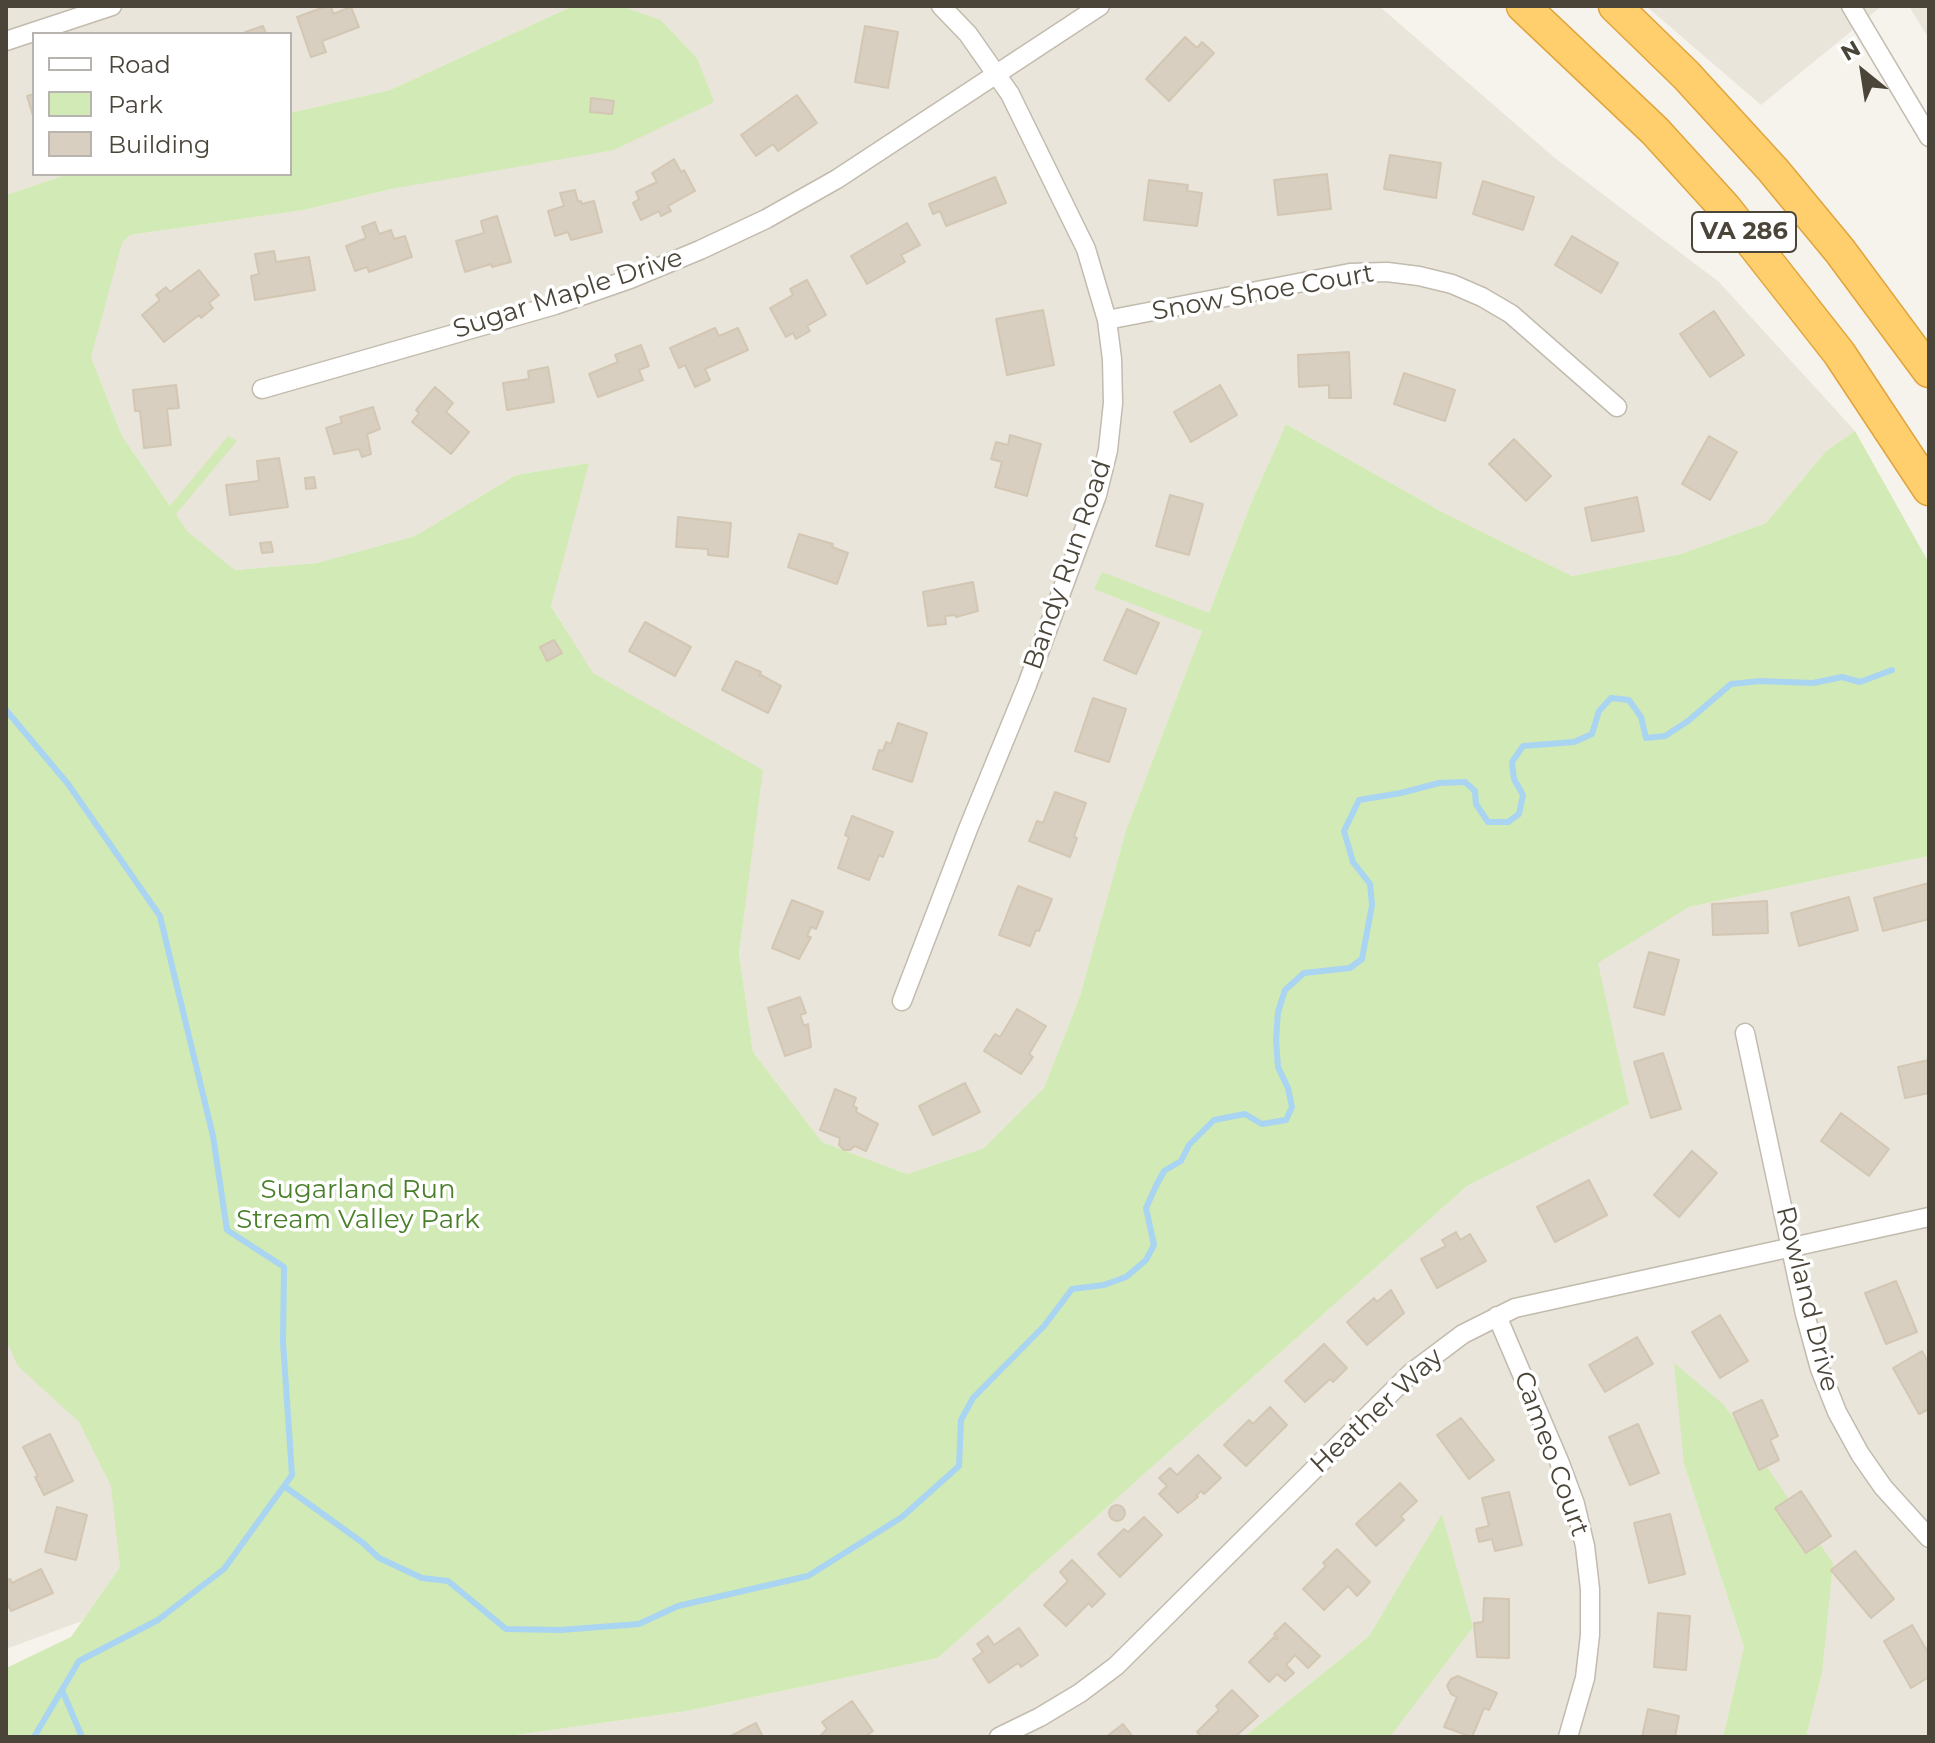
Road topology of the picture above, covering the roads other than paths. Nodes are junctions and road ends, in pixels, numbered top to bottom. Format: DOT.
graph roads {
  1 [pos="112,6"];
  2 [pos="941,6"];
  3 [pos="1100,6"];
  4 [pos="1523,6"];
  5 [pos="1615,6"];
  6 [pos="1851,6"];
  7 [pos="32,32"];
  8 [pos="33,32"];
  9 [pos="6,41"];
  10 [pos="997,73"];
  11 [pos="1929,137"];
  12 [pos="1107,320"];
  13 [pos="1929,371"];
  14 [pos="262,389"];
  15 [pos="1617,407"];
  16 [pos="1929,489"];
  17 [pos="902,1001"];
  18 [pos="1745,1033"];
  19 [pos="1929,1217"];
  20 [pos="1792,1247"];
  21 [pos="1497,1316"];
  22 [pos="1929,1538"];
  23 [pos="999,1737"];
  24 [pos="1568,1737"];
  1 -- 8 [label="street"];
  2 -- 10 [label="street, Bandy Run Road"];
  3 -- 10 [label="street, Sugar Maple Drive"];
  4 -- 16 [label="highway, VA 286"];
  5 -- 13 [label="highway, VA 286"];
  6 -- 11 [label="street"];
  7 -- 9 [label="street"];
  10 -- 12 [label="street, Bandy Run Road"];
  10 -- 14 [label="street, Sugar Maple Drive"];
  12 -- 15 [label="street, Snow Shoe Court"];
  12 -- 17 [label="street, Bandy Run Road"];
  18 -- 20 [label="street, Rowland Drive"];
  19 -- 20 [label="street, Heather Way"];
  20 -- 21 [label="street, Heather Way"];
  20 -- 22 [label="street, Rowland Drive"];
  21 -- 23 [label="street, Heather Way"];
  21 -- 24 [label="street, Cameo Court"];
}
